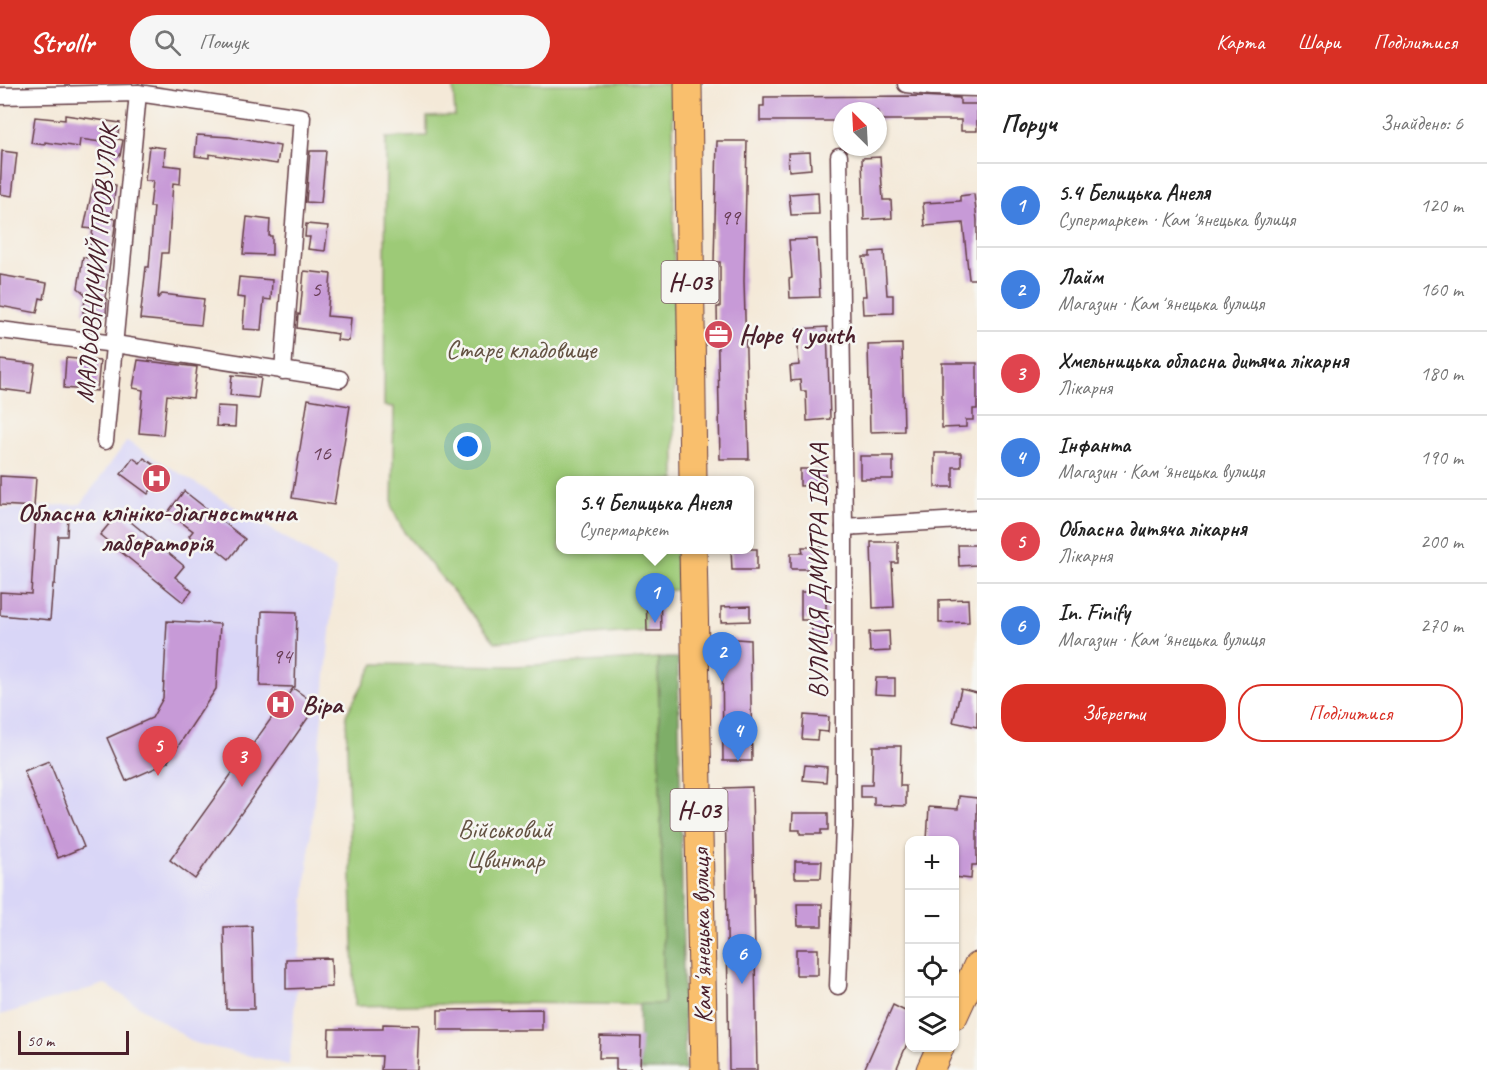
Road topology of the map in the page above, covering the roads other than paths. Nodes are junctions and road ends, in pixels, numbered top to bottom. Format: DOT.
graph roads {
  1 [pos="688,84"];
  2 [pos="906,84"];
  3 [pos="977,88"];
  4 [pos="138,93"];
  5 [pos="0,96"];
  6 [pos="839,156"];
  7 [pos="0,330"];
  8 [pos="115,344"];
  9 [pos="283,371"];
  10 [pos="340,379"];
  11 [pos="105,441"];
  12 [pos="693,476"];
  13 [pos="977,519"];
  14 [pos="844,527"];
  15 [pos="693,554"];
  16 [pos="977,966"];
  17 [pos="838,986"];
  18 [pos="959,1005"];
  19 [pos="938,1052"];
  20 [pos="704,1070"];
  21 [pos="930,1070"];
  1 -- 12 [label="main road, Н-03"];
  2 -- 3 [label="street"];
  4 -- 5 [label="street"];
  4 -- 8 [label="street, МАЛЬОВНИЧИЙ ПРОВУЛОК"];
  4 -- 9 [label="street"];
  6 -- 14 [label="street, ВУЛИЦЯ ДМИТРА ІВАХА"];
  7 -- 8 [label="street"];
  8 -- 9 [label="street"];
  8 -- 11 [label="street, МАЛЬОВНИЧИЙ ПРОВУЛОК"];
  9 -- 10 [label="street"];
  13 -- 14 [label="street"];
  14 -- 17 [label="street, ВУЛИЦЯ ДМИТРА ІВАХА"];
  15 -- 20 [label="main road, Камʼянецька вулиця / Н-03"];
  16 -- 18 [label="main road"];
  19 -- 21 [label="main road"];
}
